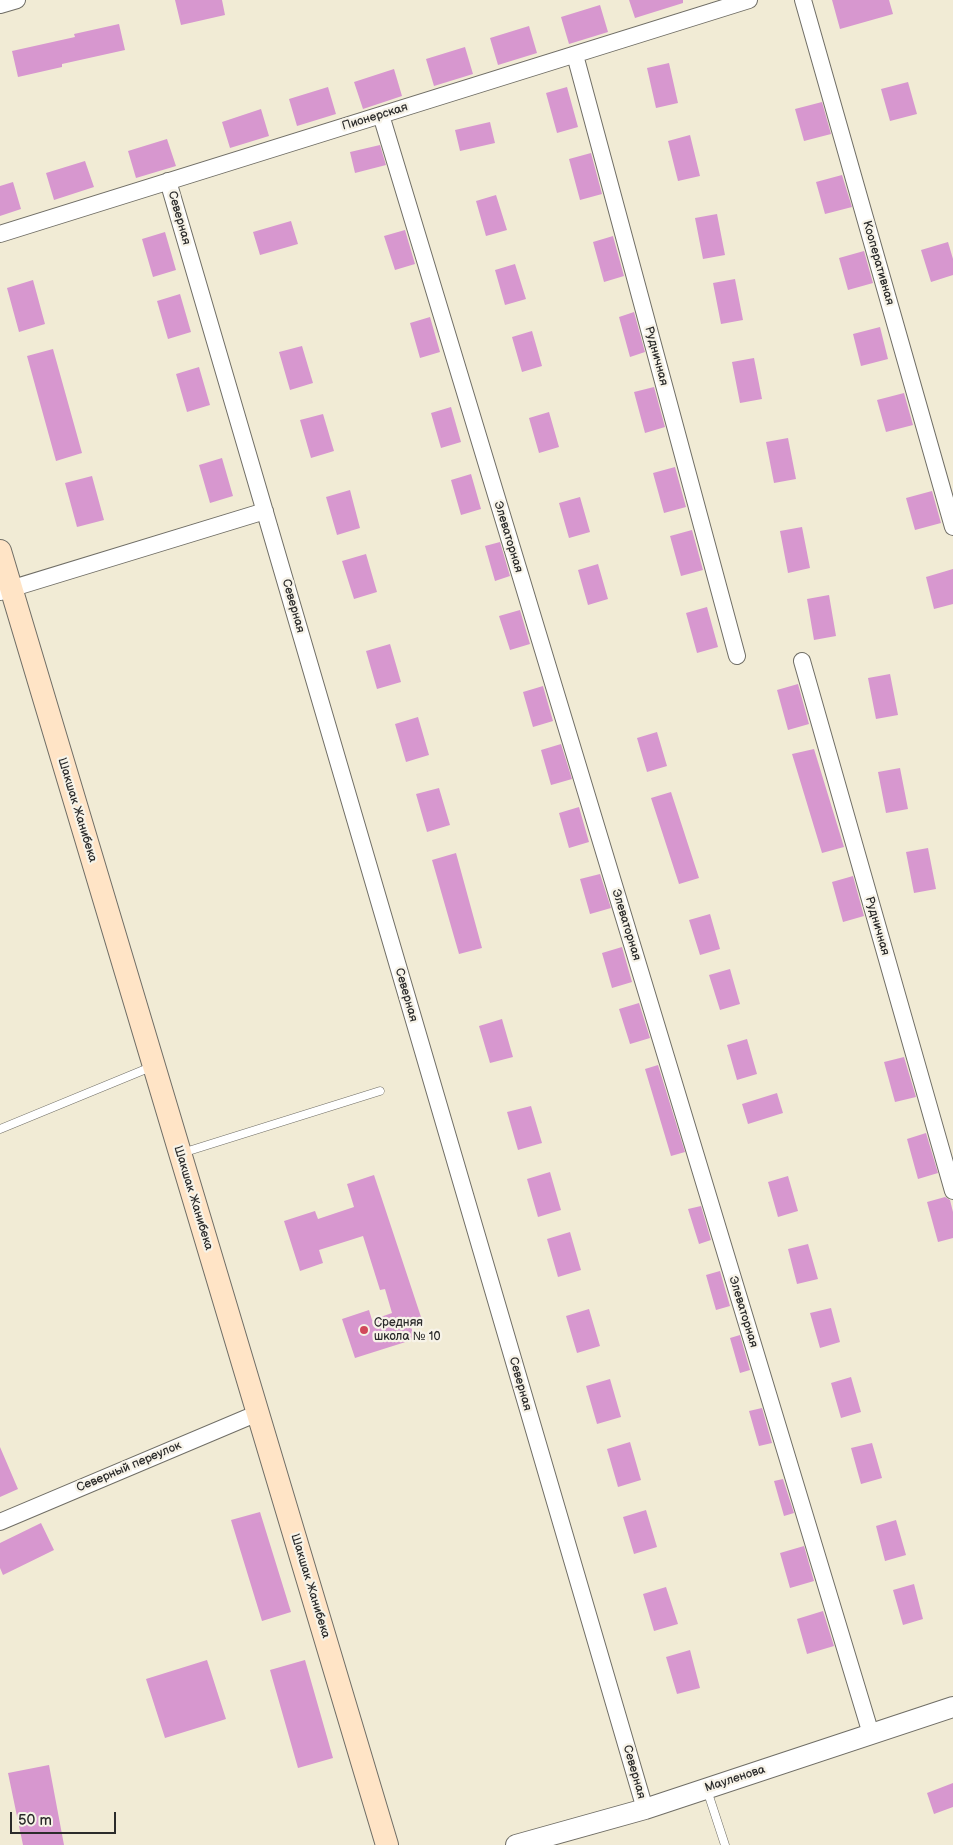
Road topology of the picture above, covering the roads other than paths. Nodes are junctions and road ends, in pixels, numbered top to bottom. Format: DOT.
graph roads {
  1 [pos="16,0"];
  2 [pos="750,0"];
  3 [pos="803,0"];
  4 [pos="0,5"];
  5 [pos="576,55"];
  6 [pos="381,115"];
  7 [pos="168,181"];
  8 [pos="0,234"];
  9 [pos="265,511"];
  10 [pos="953,527"];
  11 [pos="0,551"];
  12 [pos="6,590"];
  13 [pos="737,656"];
  14 [pos="802,660"];
  15 [pos="154,1066"];
  16 [pos="380,1091"];
  17 [pos="0,1129"];
  18 [pos="180,1154"];
  19 [pos="953,1192"];
  20 [pos="258,1413"];
  21 [pos="0,1522"];
  22 [pos="953,1707"];
  23 [pos="871,1734"];
  24 [pos="707,1788"];
  25 [pos="645,1808"];
  26 [pos="387,1845"];
  27 [pos="516,1845"];
  28 [pos="725,1845"];
  1 -- 4 [label="street"];
  2 -- 5 [label="street, Пионерская"];
  3 -- 10 [label="street, Кооперативная"];
  5 -- 6 [label="street, Пионерская"];
  5 -- 13 [label="street, Рудничная"];
  6 -- 7 [label="street, Пионерская"];
  6 -- 23 [label="street, Элеваторная"];
  7 -- 8 [label="street, Пионерская"];
  7 -- 9 [label="street, Северная"];
  9 -- 12 [label="street"];
  9 -- 25 [label="street, Северная"];
  11 -- 12 [label="main road, Шакшак Жанибека"];
  12 -- 15 [label="main road, Шакшак Жанибека"];
  14 -- 19 [label="street, Рудничная"];
  15 -- 17 [label="lane"];
  15 -- 18 [label="main road, Шакшак Жанибека"];
  16 -- 18 [label="lane"];
  18 -- 20 [label="main road, Шакшак Жанибека"];
  20 -- 21 [label="street, Северный переулок"];
  20 -- 26 [label="main road, Шакшак Жанибека"];
  22 -- 23 [label="street, Мауленова"];
  23 -- 24 [label="street, Мауленова"];
  24 -- 25 [label="street, Мауленова"];
  24 -- 28 [label="lane"];
  25 -- 27 [label="street, Мауленова"];
}
